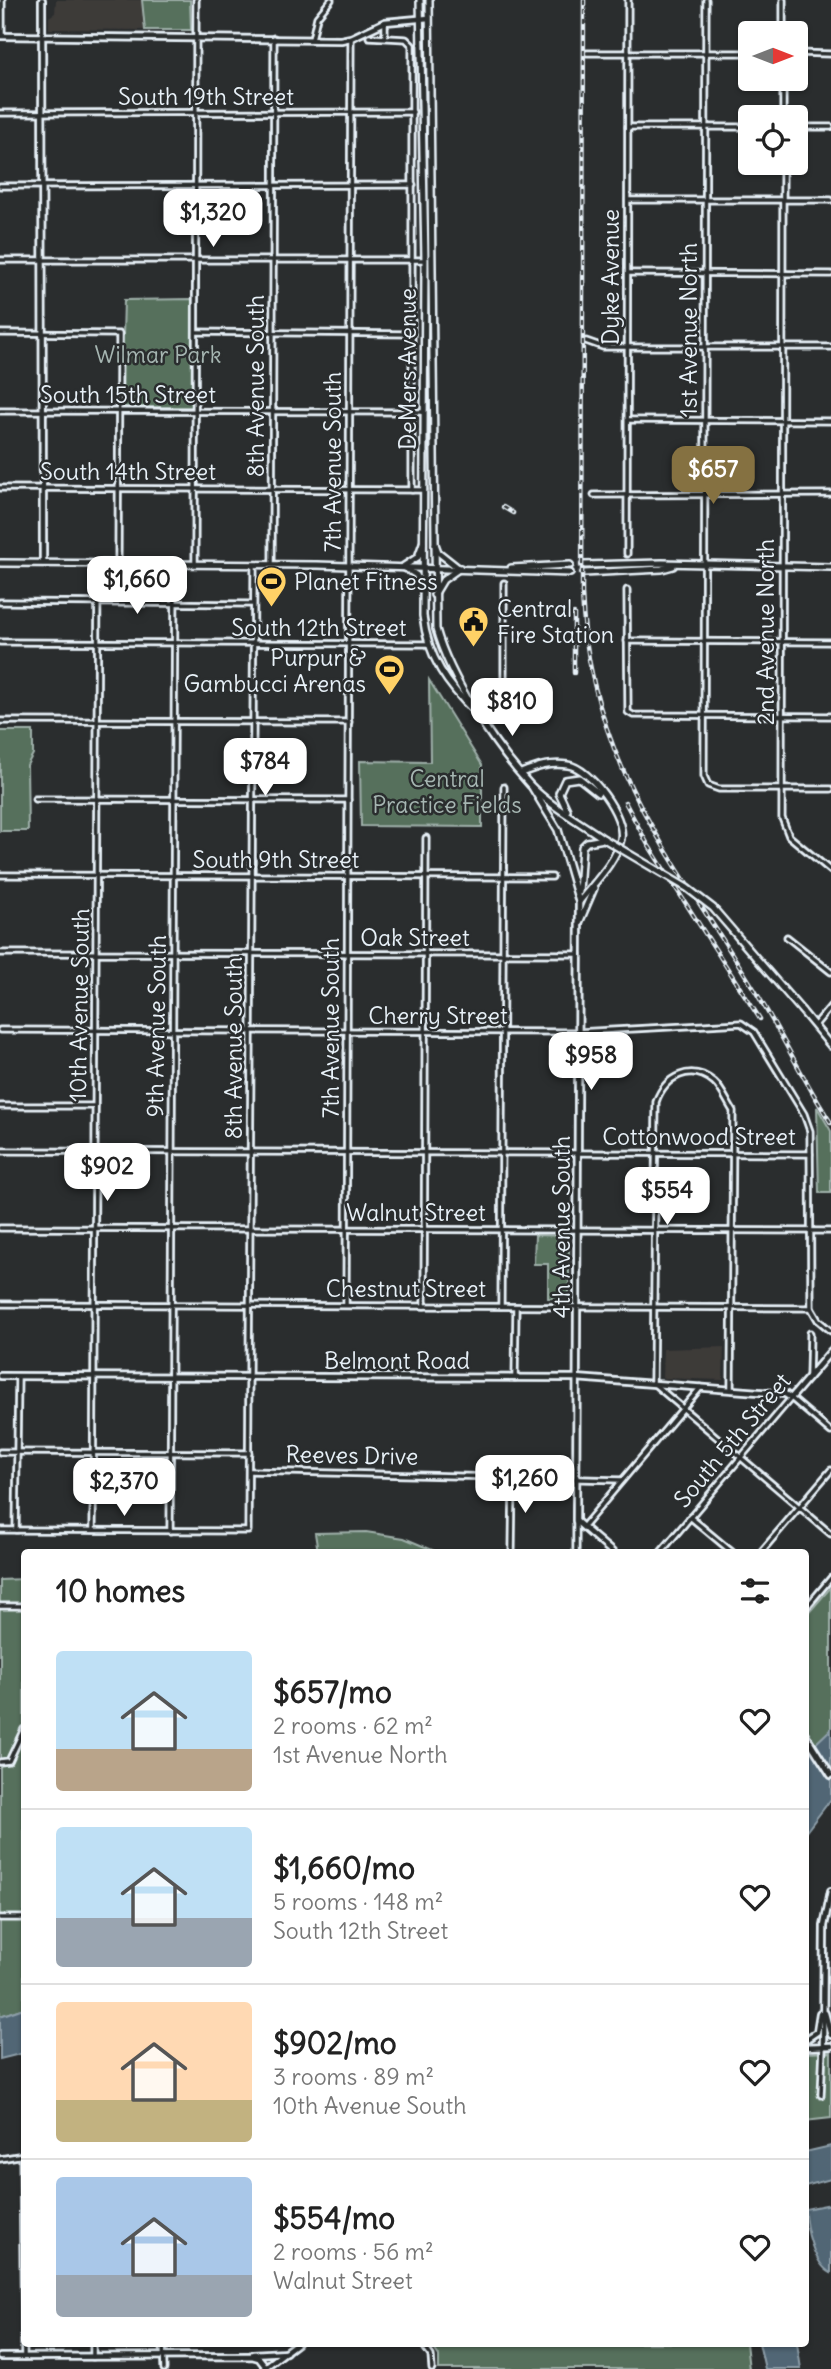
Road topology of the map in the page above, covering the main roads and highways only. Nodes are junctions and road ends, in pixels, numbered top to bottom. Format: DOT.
graph roads {
  1 [pos="420,0"];
  2 [pos="429,0"];
  3 [pos="424,412"];
  4 [pos="435,412"];
  5 [pos="423,542"];
  6 [pos="435,544"];
  7 [pos="0,563"];
  8 [pos="584,565"];
  9 [pos="676,565"];
  10 [pos="831,566"];
  11 [pos="402,567"];
  12 [pos="423,567"];
  13 [pos="434,568"];
  14 [pos="460,568"];
  15 [pos="570,569"];
  16 [pos="584,573"];
  17 [pos="423,587"];
  18 [pos="434,596"];
  19 [pos="454,670"];
  20 [pos="443,677"];
  21 [pos="481,719"];
  22 [pos="521,773"];
  23 [pos="532,786"];
  24 [pos="610,804"];
  25 [pos="571,816"];
  26 [pos="604,839"];
  27 [pos="602,873"];
  28 [pos="579,902"];
  29 [pos="579,923"];
  30 [pos="831,1046"];
  1 -- 3 [label="main road, DeMers Avenue"];
  2 -- 4 [label="main road, DeMers Avenue"];
  3 -- 4 [label="main road"];
  3 -- 5 [label="main road, DeMers Avenue"];
  4 -- 6 [label="main road, DeMers Avenue"];
  5 -- 11 [label="main road"];
  5 -- 12 [label="main road, DeMers Avenue"];
  6 -- 13 [label="main road, DeMers Avenue"];
  6 -- 14 [label="main road"];
  7 -- 11 [label="main road"];
  8 -- 9 [label="main road"];
  9 -- 10 [label="main road"];
  9 -- 16 [label="main road"];
  11 -- 12 [label="main road"];
  11 -- 17 [label="main road"];
  12 -- 13 [label="main road"];
  12 -- 17 [label="main road, DeMers Avenue"];
  13 -- 14 [label="main road"];
  13 -- 18 [label="main road, DeMers Avenue"];
  14 -- 15 [label="main road"];
  14 -- 18 [label="main road"];
  17 -- 20 [label="main road, DeMers Avenue"];
  18 -- 19 [label="main road, DeMers Avenue"];
  19 -- 20 [label="main road"];
  19 -- 21 [label="main road, DeMers Avenue"];
  20 -- 21 [label="main road, DeMers Avenue"];
  21 -- 22 [label="main road, DeMers Avenue"];
  22 -- 23 [label="main road, DeMers Avenue"];
  22 -- 24 [label="main road"];
  23 -- 25 [label="main road, DeMers Avenue"];
  23 -- 28 [label="main road"];
  24 -- 25 [label="main road"];
  24 -- 27 [label="main road"];
  25 -- 26 [label="main road, DeMers Avenue"];
  26 -- 28 [label="main road"];
  26 -- 30 [label="main road, DeMers Avenue, bridge"];
  27 -- 28 [label="main road"];
  27 -- 29 [label="main road"];
}
